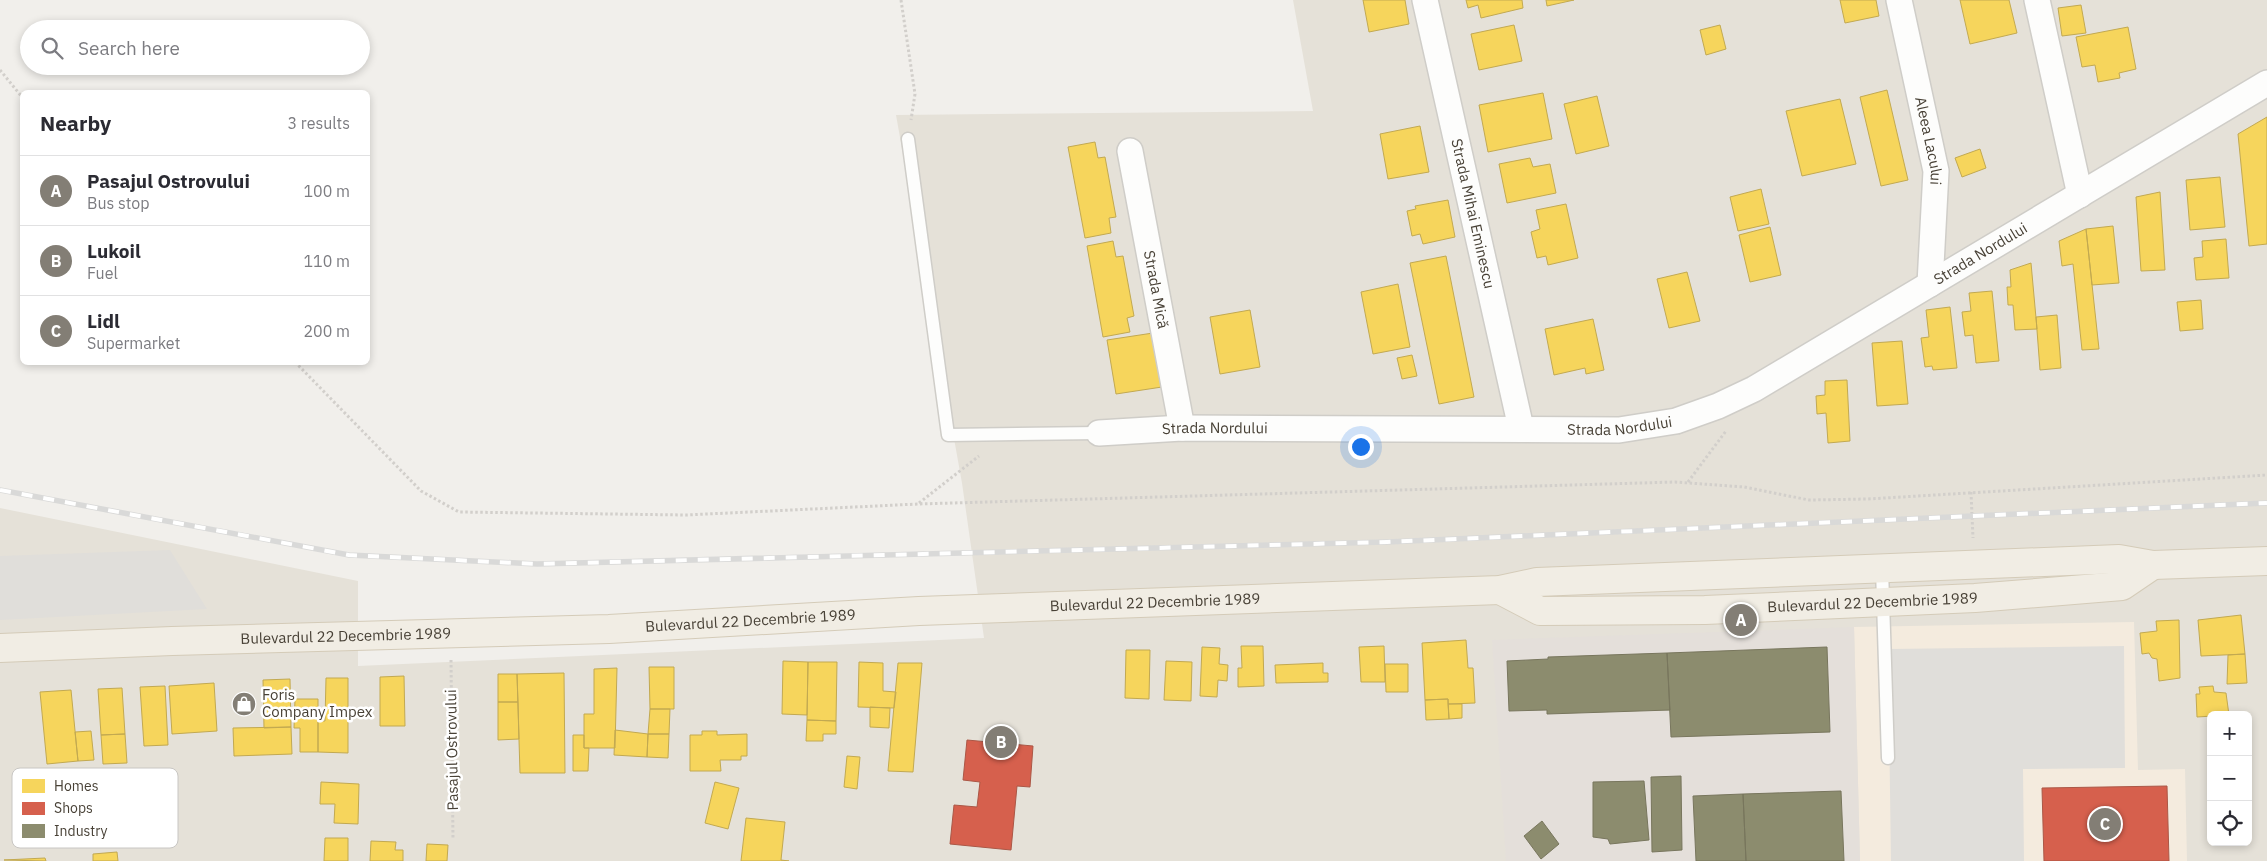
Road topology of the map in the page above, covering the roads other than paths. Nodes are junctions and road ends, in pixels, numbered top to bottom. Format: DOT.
graph roads {
  1 [pos="1425,0"];
  2 [pos="1900,0"];
  3 [pos="2037,0"];
  4 [pos="2267,83"];
  5 [pos="908,139"];
  6 [pos="1130,151"];
  7 [pos="2080,195"];
  8 [pos="1930,284"];
  9 [pos="1182,428"];
  10 [pos="1521,428"];
  11 [pos="1099,433"];
  12 [pos="2267,561"];
  13 [pos="2152,565"];
  14 [pos="1882,569"];
  15 [pos="1500,590"];
  16 [pos="1882,602"];
  17 [pos="0,648"];
  18 [pos="1888,758"];
  1 -- 10 [label="street, Strada Mihai Eminescu"];
  2 -- 8 [label="street, Aleea Lacului"];
  3 -- 7 [label="street"];
  4 -- 7 [label="street, Strada Nordului"];
  5 -- 11 [label="lane"];
  6 -- 9 [label="street, Strada Mică"];
  7 -- 8 [label="street, Strada Nordului"];
  8 -- 10 [label="street, Strada Nordului"];
  9 -- 10 [label="street, Strada Nordului"];
  9 -- 11 [label="street, Strada Nordului"];
  12 -- 13 [label="main road, Bulevardul 22 Decembrie 1989"];
  13 -- 14 [label="main road, Bulevardul 22 Decembrie 1989"];
  13 -- 16 [label="main road, Bulevardul 22 Decembrie 1989"];
  14 -- 15 [label="main road, Bulevardul 22 Decembrie 1989"];
  14 -- 16 [label="lane"];
  15 -- 16 [label="main road, Bulevardul 22 Decembrie 1989"];
  15 -- 17 [label="main road, Bulevardul 22 Decembrie 1989"];
  16 -- 18 [label="lane"];
}
